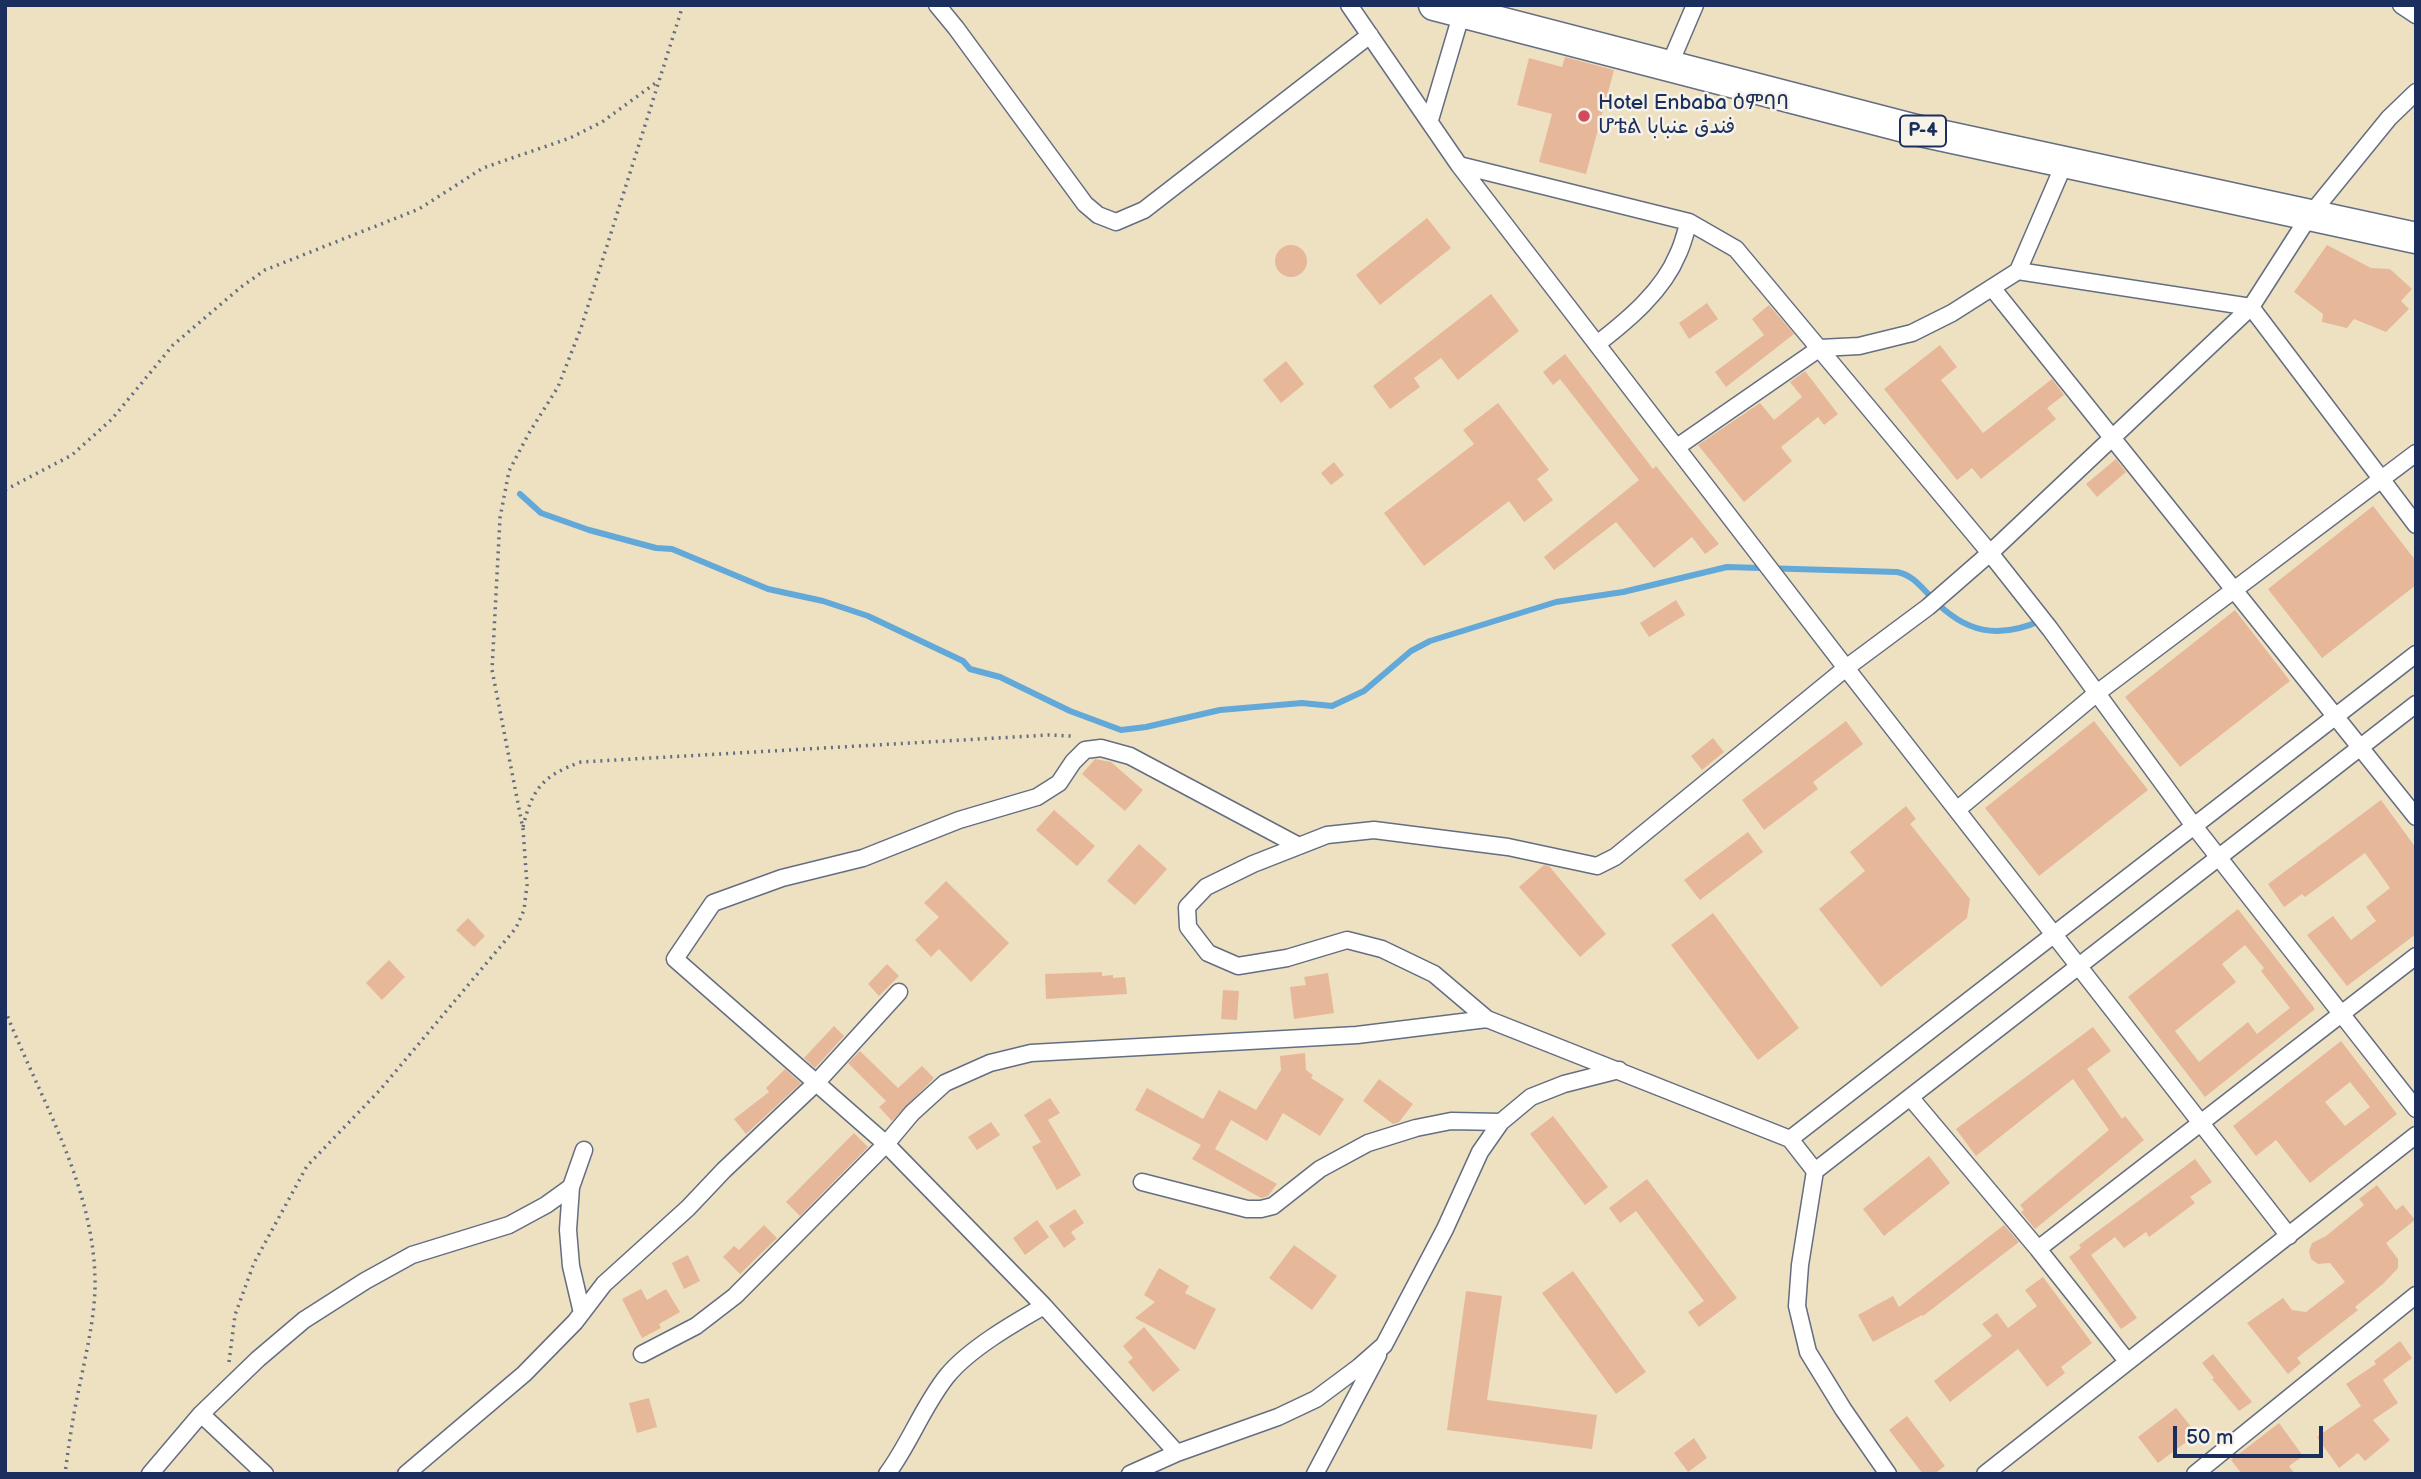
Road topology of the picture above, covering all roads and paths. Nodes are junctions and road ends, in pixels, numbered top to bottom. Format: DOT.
graph roads {
  1 [pos="683,5"];
  2 [pos="937,5"];
  3 [pos="1349,5"];
  4 [pos="1695,5"];
  5 [pos="2400,5"];
  6 [pos="1448,9"];
  7 [pos="2416,15"];
  8 [pos="1370,35"];
  9 [pos="1669,66"];
  10 [pos="658,81"];
  11 [pos="2416,92"];
  12 [pos="1430,120"];
  13 [pos="2065,162"];
  14 [pos="1459,165"];
  15 [pos="2310,215"];
  16 [pos="1689,222"];
  17 [pos="2416,238"];
  18 [pos="2018,271"];
  19 [pos="1993,289"];
  20 [pos="2251,307"];
  21 [pos="1597,344"];
  22 [pos="1820,348"];
  23 [pos="2113,436"];
  24 [pos="1678,447"];
  25 [pos="2416,453"];
  26 [pos="2381,480"];
  27 [pos="5,490"];
  28 [pos="2416,525"];
  29 [pos="1990,553"];
  30 [pos="2236,590"];
  31 [pos="2416,654"];
  32 [pos="1846,667"];
  33 [pos="2097,693"];
  34 [pos="2416,704"];
  35 [pos="2335,716"];
  36 [pos="1071,736"];
  37 [pos="2360,747"];
  38 [pos="1958,809"];
  39 [pos="2416,817"];
  40 [pos="2194,826"];
  41 [pos="523,829"];
  42 [pos="1299,846"];
  43 [pos="2219,858"];
  44 [pos="2054,933"];
  45 [pos="2416,957"];
  46 [pos="2080,966"];
  47 [pos="899,992"];
  48 [pos="5,1010"];
  49 [pos="2341,1014"];
  50 [pos="1487,1019"];
  51 [pos="1619,1070"];
  52 [pos="817,1082"];
  53 [pos="1910,1097"];
  54 [pos="2416,1110"];
  55 [pos="1501,1122"];
  56 [pos="2201,1123"];
  57 [pos="2416,1135"];
  58 [pos="1790,1139"];
  59 [pos="886,1144"];
  60 [pos="584,1150"];
  61 [pos="1815,1171"];
  62 [pos="1142,1182"];
  63 [pos="571,1187"];
  64 [pos="2289,1236"];
  65 [pos="2038,1249"];
  66 [pos="2416,1295"];
  67 [pos="1044,1306"];
  68 [pos="582,1313"];
  69 [pos="1384,1345"];
  70 [pos="642,1354"];
  71 [pos="2127,1361"];
  72 [pos="225,1391"];
  73 [pos="201,1414"];
  74 [pos="1177,1453"];
  75 [pos="2213,1460"];
  76 [pos="150,1473"];
  77 [pos="65,1474"];
  78 [pos="265,1474"];
  79 [pos="406,1474"];
  80 [pos="887,1474"];
  81 [pos="1130,1474"];
  82 [pos="1315,1474"];
  83 [pos="1888,1474"];
  84 [pos="1985,1474"];
  85 [pos="2195,1474"];
  86 [pos="2223,1474"];
  1 -- 10 [label="path"];
  2 -- 8 [label="street"];
  3 -- 8 [label="street"];
  4 -- 9 [label="street"];
  5 -- 7 [label="street"];
  6 -- 9 [label="highway, P-4"];
  6 -- 12 [label="street"];
  8 -- 12 [label="street"];
  9 -- 13 [label="highway, P-4"];
  10 -- 27 [label="path"];
  10 -- 41 [label="path"];
  11 -- 15 [label="street"];
  12 -- 14 [label="street"];
  13 -- 15 [label="highway, P-4"];
  13 -- 18 [label="street"];
  14 -- 16 [label="street"];
  14 -- 21 [label="street"];
  15 -- 17 [label="highway, P-4"];
  15 -- 20 [label="street"];
  16 -- 21 [label="street"];
  16 -- 22 [label="street"];
  18 -- 19 [label="street"];
  18 -- 20 [label="street"];
  19 -- 22 [label="street"];
  19 -- 23 [label="street"];
  20 -- 23 [label="street"];
  20 -- 26 [label="street"];
  21 -- 24 [label="street"];
  22 -- 24 [label="street"];
  22 -- 29 [label="street"];
  23 -- 29 [label="street"];
  23 -- 30 [label="street"];
  24 -- 32 [label="street"];
  25 -- 26 [label="street"];
  26 -- 28 [label="street"];
  26 -- 30 [label="street"];
  29 -- 32 [label="street"];
  29 -- 33 [label="street"];
  30 -- 33 [label="street"];
  30 -- 35 [label="street"];
  31 -- 35 [label="street"];
  32 -- 38 [label="street"];
  32 -- 42 [label="street"];
  33 -- 38 [label="street"];
  33 -- 40 [label="street"];
  34 -- 37 [label="street"];
  35 -- 37 [label="street"];
  35 -- 40 [label="street"];
  36 -- 41 [label="path"];
  37 -- 39 [label="street"];
  37 -- 43 [label="street"];
  38 -- 44 [label="street"];
  40 -- 43 [label="street"];
  40 -- 44 [label="street"];
  41 -- 72 [label="path"];
  42 -- 50 [label="street"];
  42 -- 52 [label="street"];
  43 -- 46 [label="street"];
  43 -- 49 [label="street"];
  44 -- 46 [label="street"];
  44 -- 58 [label="street"];
  45 -- 49 [label="street"];
  46 -- 53 [label="street"];
  46 -- 56 [label="street"];
  47 -- 52 [label="street"];
  48 -- 77 [label="path"];
  49 -- 54 [label="street"];
  49 -- 56 [label="street"];
  50 -- 51 [label="street"];
  50 -- 59 [label="street"];
  51 -- 55 [label="street"];
  51 -- 58 [label="street"];
  52 -- 59 [label="street"];
  52 -- 68 [label="street"];
  53 -- 61 [label="street"];
  53 -- 65 [label="street"];
  55 -- 62 [label="street"];
  55 -- 69 [label="street"];
  56 -- 64 [label="street"];
  56 -- 65 [label="street"];
  57 -- 64 [label="street"];
  58 -- 61 [label="street"];
  59 -- 67 [label="street"];
  59 -- 70 [label="street"];
  60 -- 63 [label="street"];
  61 -- 83 [label="street"];
  63 -- 68 [label="street"];
  63 -- 72 [label="street"];
  64 -- 71 [label="street"];
  65 -- 71 [label="street"];
  66 -- 75 [label="street"];
  67 -- 74 [label="street"];
  67 -- 80 [label="street"];
  68 -- 79 [label="street"];
  69 -- 74 [label="street"];
  69 -- 82 [label="street"];
  71 -- 84 [label="street"];
  72 -- 73 [label="street"];
  73 -- 76 [label="street"];
  73 -- 78 [label="street"];
  74 -- 81 [label="street"];
  75 -- 85 [label="street"];
  75 -- 86 [label="street"];
}
